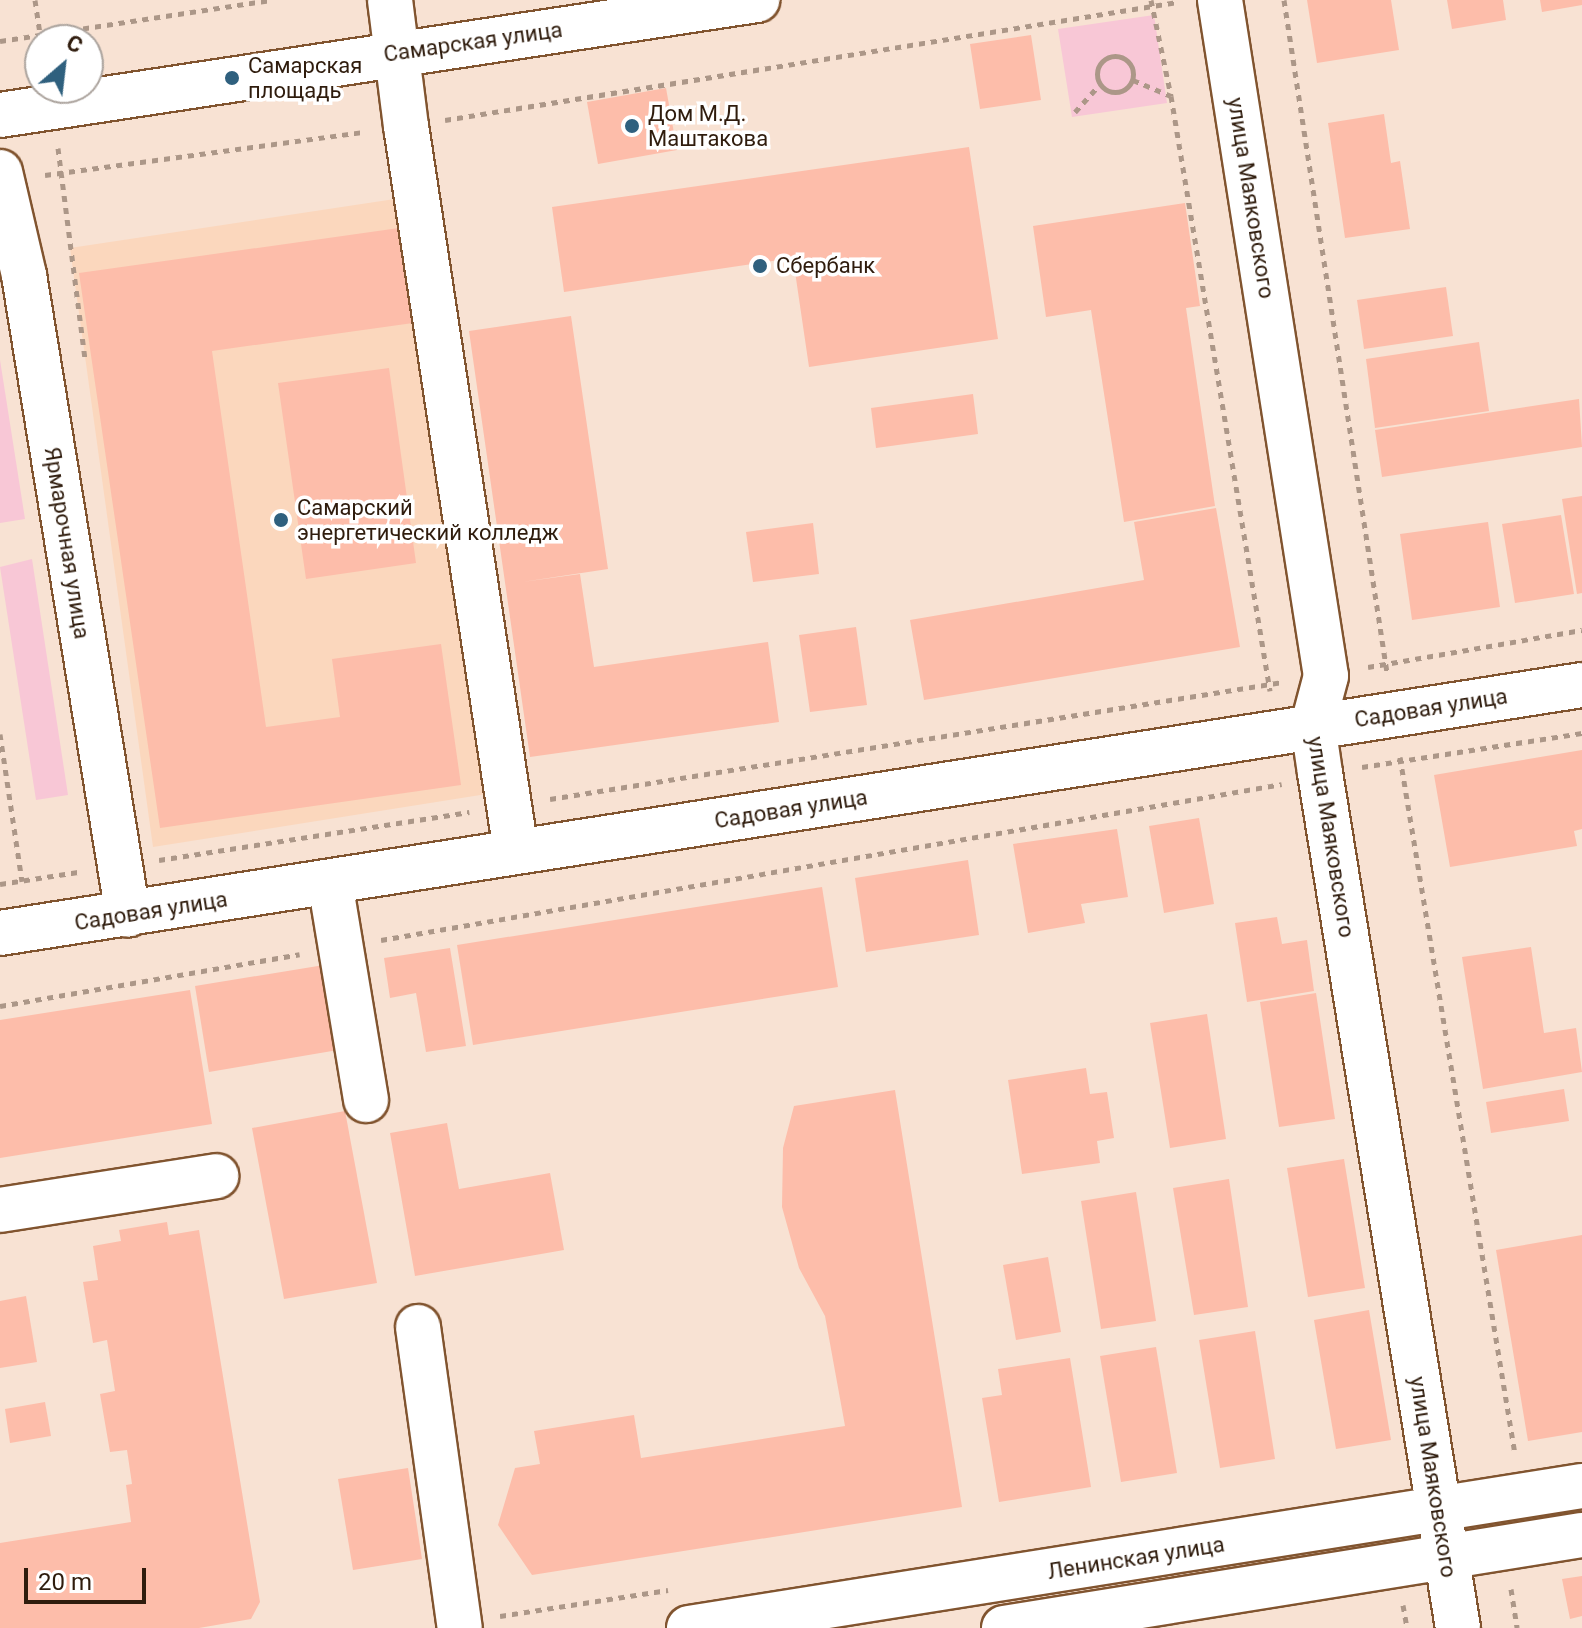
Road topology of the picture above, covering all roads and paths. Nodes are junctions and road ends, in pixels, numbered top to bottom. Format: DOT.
graph roads {
  1 [pos="35,0"];
  2 [pos="270,0"];
  3 [pos="390,0"];
  4 [pos="757,0"];
  5 [pos="1187,0"];
  6 [pos="1220,0"];
  7 [pos="39,24"];
  8 [pos="104,28"];
  9 [pos="24,39"];
  10 [pos="0,41"];
  11 [pos="396,52"];
  12 [pos="1133,80"];
  13 [pos="1100,84"];
  14 [pos="1171,96"];
  15 [pos="1075,112"];
  16 [pos="0,115"];
  17 [pos="406,126"];
  18 [pos="0,175"];
  19 [pos="12,277"];
  20 [pos="1582,630"];
  21 [pos="1326,676"];
  22 [pos="1582,685"];
  23 [pos="1313,725"];
  24 [pos="1582,733"];
  25 [pos="0,734"];
  26 [pos="1320,773"];
  27 [pos="510,805"];
  28 [pos="516,852"];
  29 [pos="120,866"];
  30 [pos="22,881"];
  31 [pos="330,882"];
  32 [pos="0,884"];
  33 [pos="128,915"];
  34 [pos="0,933"];
  35 [pos="341,947"];
  36 [pos="0,1006"];
  37 [pos="366,1100"];
  38 [pos="216,1176"];
  39 [pos="0,1210"];
  40 [pos="418,1327"];
  41 [pos="1582,1486"];
  42 [pos="1438,1510"];
  43 [pos="1582,1535"];
  44 [pos="1447,1559"];
  45 [pos="460,1628"];
  46 [pos="689,1628"];
  47 [pos="1004,1628"];
  48 [pos="1458,1628"];
  1 -- 7 [label="path"];
  2 -- 8 [label="path"];
  3 -- 11 [label="street"];
  4 -- 11 [label="street, Самарская улица"];
  5 -- 17 [label="path"];
  6 -- 21 [label="street, улица Маяковского"];
  9 -- 10 [label="path"];
  11 -- 16 [label="street, Самарская улица"];
  11 -- 17 [label="street"];
  12 -- 13 [label="path"];
  12 -- 13 [label="path"];
  12 -- 14 [label="path"];
  13 -- 15 [label="path"];
  17 -- 18 [label="path"];
  17 -- 27 [label="street"];
  18 -- 19 [label="street, Ярмарочная улица"];
  19 -- 29 [label="street, Ярмарочная улица"];
  20 -- 21 [label="path"];
  21 -- 23 [label="street, улица Маяковского"];
  21 -- 27 [label="path"];
  22 -- 23 [label="street, Садовая улица"];
  23 -- 26 [label="street, улица Маяковского"];
  23 -- 28 [label="street, Садовая улица"];
  24 -- 26 [label="path"];
  25 -- 30 [label="path"];
  26 -- 35 [label="path"];
  26 -- 42 [label="street, улица Маяковского"];
  27 -- 28 [label="street"];
  27 -- 29 [label="path"];
  28 -- 31 [label="street, Садовая улица"];
  29 -- 30 [label="path"];
  29 -- 33 [label="street, Ярмарочная улица"];
  30 -- 32 [label="path"];
  31 -- 33 [label="street, Садовая улица"];
  31 -- 35 [label="street"];
  33 -- 34 [label="street, Садовая улица"];
  35 -- 36 [label="path"];
  35 -- 37 [label="street"];
  38 -- 39 [label="street"];
  40 -- 45 [label="street"];
  41 -- 42 [label="street, Ленинская улица"];
  42 -- 44 [label="street, улица Маяковского"];
  42 -- 46 [label="street, Ленинская улица"];
  43 -- 44 [label="street"];
  44 -- 47 [label="street"];
  44 -- 48 [label="street, улица Маяковского"];
}
